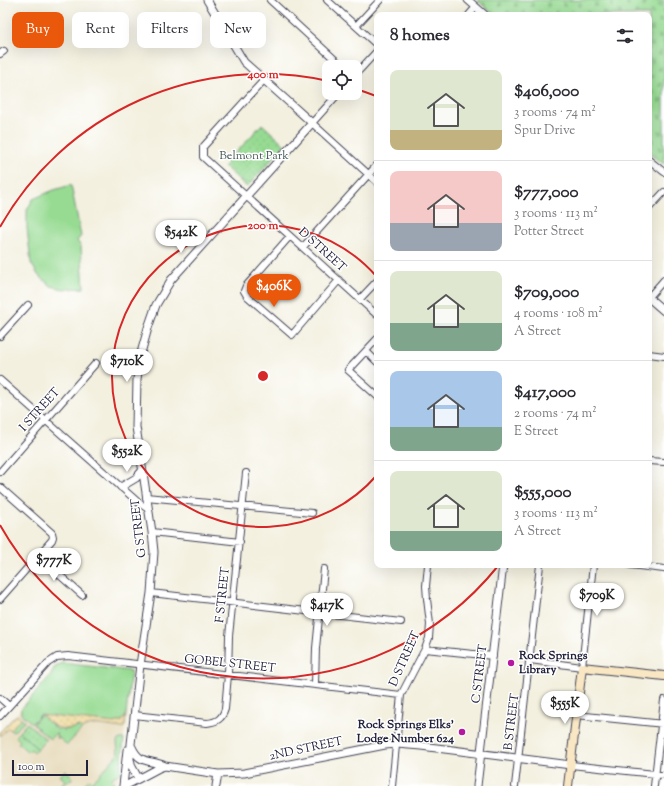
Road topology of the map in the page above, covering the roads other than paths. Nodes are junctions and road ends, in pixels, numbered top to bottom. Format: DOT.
graph roads {
  1 [pos="207,0"];
  2 [pos="270,0"];
  3 [pos="327,0"];
  4 [pos="380,0"];
  5 [pos="468,0"];
  6 [pos="476,7"];
  7 [pos="472,12"];
  8 [pos="482,12"];
  9 [pos="356,26"];
  10 [pos="374,42"];
  11 [pos="374,54"];
  12 [pos="335,60"];
  13 [pos="362,67"];
  14 [pos="264,80"];
  15 [pos="333,100"];
  16 [pos="312,123"];
  17 [pos="652,162"];
  18 [pos="374,169"];
  19 [pos="664,172"];
  20 [pos="369,175"];
  21 [pos="374,179"];
  22 [pos="664,192"];
  23 [pos="246,196"];
  24 [pos="652,205"];
  25 [pos="290,236"];
  26 [pos="303,247"];
  27 [pos="339,280"];
  28 [pos="664,280"];
  29 [pos="374,284"];
  30 [pos="652,294"];
  31 [pos="360,299"];
  32 [pos="652,300"];
  33 [pos="28,305"];
  34 [pos="664,311"];
  35 [pos="374,312"];
  36 [pos="0,336"];
  37 [pos="374,342"];
  38 [pos="366,351"];
  39 [pos="652,354"];
  40 [pos="664,356"];
  41 [pos="374,359"];
  42 [pos="96,363"];
  43 [pos="0,380"];
  44 [pos="374,393"];
  45 [pos="46,421"];
  46 [pos="652,461"];
  47 [pos="664,462"];
  48 [pos="142,470"];
  49 [pos="0,472"];
  50 [pos="246,472"];
  51 [pos="0,487"];
  52 [pos="121,487"];
  53 [pos="146,497"];
  54 [pos="243,507"];
  55 [pos="148,509"];
  56 [pos="312,513"];
  57 [pos="152,532"];
  58 [pos="240,542"];
  59 [pos="38,556"];
  60 [pos="428,568"];
  61 [pos="503,568"];
  62 [pos="540,568"];
  63 [pos="593,568"];
  64 [pos="652,568"];
  65 [pos="324,569"];
  66 [pos="664,569"];
  67 [pos="151,593"];
  68 [pos="82,595"];
  69 [pos="0,599"];
  70 [pos="232,603"];
  71 [pos="320,613"];
  72 [pos="401,622"];
  73 [pos="425,648"];
  74 [pos="493,656"];
  75 [pos="530,660"];
  76 [pos="140,665"];
  77 [pos="582,667"];
  78 [pos="228,675"];
  79 [pos="664,676"];
  80 [pos="315,684"];
  81 [pos="401,695"];
  82 [pos="0,698"];
  83 [pos="664,700"];
  84 [pos="9,706"];
  85 [pos="134,715"];
  86 [pos="576,715"];
  87 [pos="0,716"];
  88 [pos="663,724"];
  89 [pos="131,744"];
  90 [pos="397,744"];
  91 [pos="481,754"];
  92 [pos="518,758"];
  93 [pos="570,765"];
  94 [pos="165,766"];
  95 [pos="218,774"];
  96 [pos="655,774"];
  97 [pos="664,775"];
  98 [pos="138,778"];
  99 [pos="124,786"];
  100 [pos="216,786"];
  101 [pos="392,786"];
  102 [pos="477,786"];
  103 [pos="515,786"];
  104 [pos="568,786"];
  105 [pos="654,786"];
  1 -- 14 [label="street"];
  2 -- 12 [label="street"];
  3 -- 9 [label="street"];
  4 -- 9 [label="street"];
  5 -- 6 [label="street"];
  6 -- 7 [label="street"];
  6 -- 8 [label="street"];
  9 -- 10 [label="street"];
  11 -- 13 [label="street"];
  14 -- 16 [label="street"];
  14 -- 23 [label="street, D STREET"];
  15 -- 16 [label="street"];
  16 -- 20 [label="street"];
  16 -- 23 [label="street, G STREET"];
  17 -- 19 [label="street"];
  18 -- 20 [label="street"];
  20 -- 21 [label="street"];
  20 -- 26 [label="street"];
  22 -- 24 [label="street"];
  23 -- 25 [label="street, D STREET"];
  23 -- 48 [label="street, G STREET"];
  25 -- 26 [label="street, D STREET"];
  25 -- 27 [label="street"];
  26 -- 27 [label="street, D STREET"];
  27 -- 31 [label="street, D STREET"];
  28 -- 30 [label="street"];
  29 -- 31 [label="street"];
  31 -- 35 [label="street, D STREET"];
  32 -- 34 [label="street"];
  33 -- 36 [label="street"];
  37 -- 38 [label="street"];
  38 -- 41 [label="street"];
  38 -- 44 [label="street"];
  39 -- 40 [label="street"];
  42 -- 45 [label="street, I STREET"];
  43 -- 45 [label="street"];
  45 -- 49 [label="street, I STREET"];
  45 -- 52 [label="street"];
  46 -- 47 [label="street"];
  48 -- 52 [label="street"];
  48 -- 53 [label="street, G STREET"];
  50 -- 54 [label="street, F STREET"];
  51 -- 59 [label="street"];
  52 -- 55 [label="street"];
  53 -- 54 [label="street"];
  53 -- 55 [label="street, G STREET"];
  54 -- 56 [label="street"];
  54 -- 58 [label="street, F STREET"];
  55 -- 57 [label="street, G STREET"];
  57 -- 58 [label="street"];
  57 -- 67 [label="street, G STREET"];
  58 -- 70 [label="street, F STREET"];
  59 -- 68 [label="street"];
  59 -- 69 [label="street"];
  60 -- 73 [label="street, D STREET"];
  61 -- 74 [label="street, C STREET"];
  62 -- 75 [label="street, B STREET"];
  63 -- 77 [label="street"];
  64 -- 66 [label="street"];
  65 -- 71 [label="street"];
  67 -- 70 [label="street"];
  67 -- 76 [label="street, G STREET"];
  70 -- 71 [label="street"];
  70 -- 78 [label="street, F STREET"];
  71 -- 72 [label="street"];
  71 -- 80 [label="street"];
  73 -- 74 [label="street"];
  73 -- 81 [label="street, D STREET"];
  74 -- 91 [label="street, C STREET"];
  75 -- 77 [label="street"];
  75 -- 92 [label="street, B STREET"];
  76 -- 78 [label="street, GOBEL STREET"];
  76 -- 84 [label="street, GOBEL STREET"];
  76 -- 85 [label="street, G STREET"];
  77 -- 79 [label="main road"];
  77 -- 86 [label="main road"];
  78 -- 80 [label="street, GOBEL STREET"];
  78 -- 85 [label="street, F STREET"];
  80 -- 81 [label="street, GOBEL STREET"];
  81 -- 90 [label="street, D STREET"];
  82 -- 84 [label="street"];
  83 -- 88 [label="street"];
  84 -- 87 [label="street"];
  85 -- 89 [label="street, G STREET"];
  86 -- 88 [label="street"];
  86 -- 93 [label="main road"];
  88 -- 96 [label="street"];
  89 -- 94 [label="street, 2ND STREET"];
  89 -- 98 [label="street, G STREET"];
  89 -- 99 [label="street"];
  90 -- 91 [label="street, 2ND STREET"];
  90 -- 95 [label="street, 2ND STREET"];
  90 -- 101 [label="street, D STREET"];
  91 -- 92 [label="street, 2ND STREET"];
  91 -- 102 [label="street, C STREET"];
  92 -- 93 [label="street, 2ND STREET"];
  92 -- 103 [label="street, B STREET"];
  93 -- 96 [label="street, 2ND STREET"];
  93 -- 104 [label="main road"];
  94 -- 95 [label="street, 2ND STREET"];
  94 -- 98 [label="street"];
  95 -- 100 [label="street"];
  96 -- 97 [label="street, 2ND STREET"];
  96 -- 105 [label="street"];
  98 -- 99 [label="street"];
}
